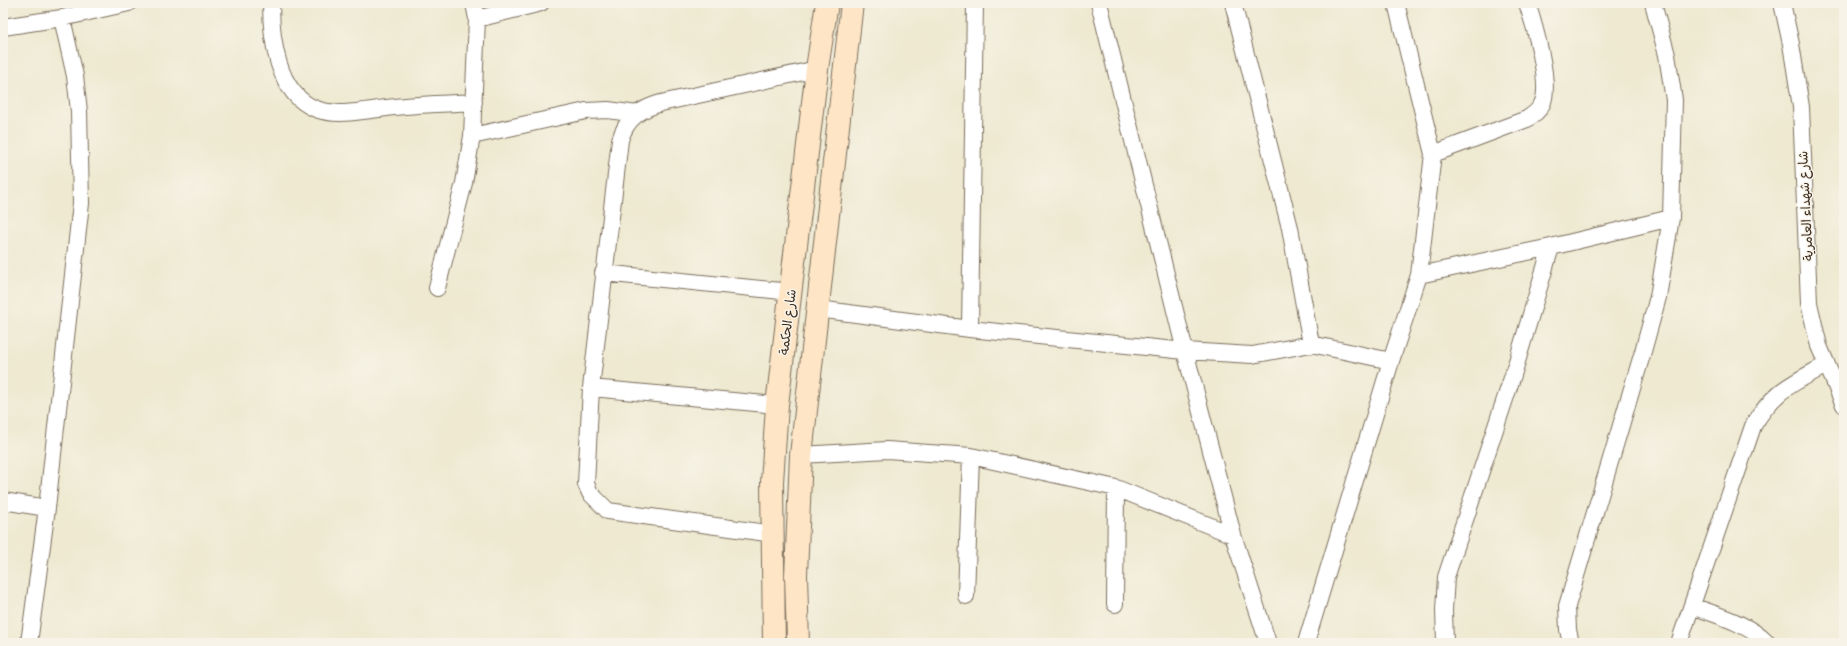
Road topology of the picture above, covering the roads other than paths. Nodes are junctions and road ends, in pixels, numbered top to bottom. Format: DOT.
graph roads {
  1 [pos="129,3"];
  2 [pos="270,3"];
  3 [pos="474,3"];
  4 [pos="541,3"];
  5 [pos="827,3"];
  6 [pos="975,3"];
  7 [pos="1098,3"];
  8 [pos="1233,3"];
  9 [pos="1396,3"];
  10 [pos="1527,3"];
  11 [pos="1653,3"];
  12 [pos="1782,3"];
  13 [pos="857,4"];
  14 [pos="62,18"];
  15 [pos="477,19"];
  16 [pos="3,27"];
  17 [pos="817,69"];
  18 [pos="474,102"];
  19 [pos="637,114"];
  20 [pos="472,136"];
  21 [pos="1432,154"];
  22 [pos="1671,218"];
  23 [pos="1551,247"];
  24 [pos="603,273"];
  25 [pos="1419,275"];
  26 [pos="437,288"];
  27 [pos="791,292"];
  28 [pos="818,309"];
  29 [pos="970,329"];
  30 [pos="1311,344"];
  31 [pos="1185,351"];
  32 [pos="1391,361"];
  33 [pos="1826,365"];
  34 [pos="591,388"];
  35 [pos="777,405"];
  36 [pos="1844,405"];
  37 [pos="801,455"];
  38 [pos="971,456"];
  39 [pos="1116,488"];
  40 [pos="3,501"];
  41 [pos="47,508"];
  42 [pos="773,534"];
  43 [pos="1233,535"];
  44 [pos="966,596"];
  45 [pos="1115,604"];
  46 [pos="1692,606"];
  47 [pos="29,643"];
  48 [pos="774,643"];
  49 [pos="798,643"];
  50 [pos="1268,643"];
  51 [pos="1306,643"];
  52 [pos="1445,643"];
  53 [pos="1571,643"];
  54 [pos="1679,643"];
  55 [pos="1767,643"];
  1 -- 14 [label="street"];
  2 -- 18 [label="street"];
  3 -- 15 [label="street"];
  4 -- 15 [label="street"];
  5 -- 17 [label="street, شارع الحكمة"];
  6 -- 29 [label="street"];
  7 -- 31 [label="street"];
  8 -- 30 [label="street"];
  9 -- 21 [label="street"];
  10 -- 21 [label="street"];
  11 -- 22 [label="street"];
  12 -- 33 [label="street, شارع شهداء العامرية"];
  13 -- 28 [label="street"];
  14 -- 16 [label="street"];
  14 -- 41 [label="street"];
  15 -- 18 [label="street"];
  17 -- 19 [label="street"];
  17 -- 27 [label="street, شارع الحكمة"];
  18 -- 20 [label="street"];
  19 -- 20 [label="street"];
  19 -- 24 [label="street"];
  20 -- 26 [label="street"];
  21 -- 25 [label="street"];
  22 -- 23 [label="street"];
  22 -- 53 [label="street"];
  23 -- 25 [label="street"];
  23 -- 52 [label="street"];
  24 -- 27 [label="street"];
  24 -- 34 [label="street"];
  25 -- 32 [label="street"];
  27 -- 35 [label="street, شارع الحكمة"];
  28 -- 29 [label="street"];
  28 -- 37 [label="street"];
  29 -- 31 [label="street"];
  30 -- 31 [label="street"];
  30 -- 32 [label="street"];
  31 -- 43 [label="street"];
  32 -- 51 [label="street"];
  33 -- 36 [label="street, شارع شهداء العامرية"];
  33 -- 46 [label="street"];
  34 -- 35 [label="street"];
  34 -- 42 [label="street"];
  35 -- 42 [label="street, شارع الحكمة"];
  37 -- 38 [label="street"];
  37 -- 49 [label="street"];
  38 -- 39 [label="street"];
  38 -- 44 [label="street"];
  39 -- 43 [label="street"];
  39 -- 45 [label="street"];
  40 -- 41 [label="street"];
  41 -- 47 [label="street"];
  42 -- 48 [label="street, شارع الحكمة"];
  43 -- 50 [label="street"];
  46 -- 54 [label="street"];
  46 -- 55 [label="street"];
}
